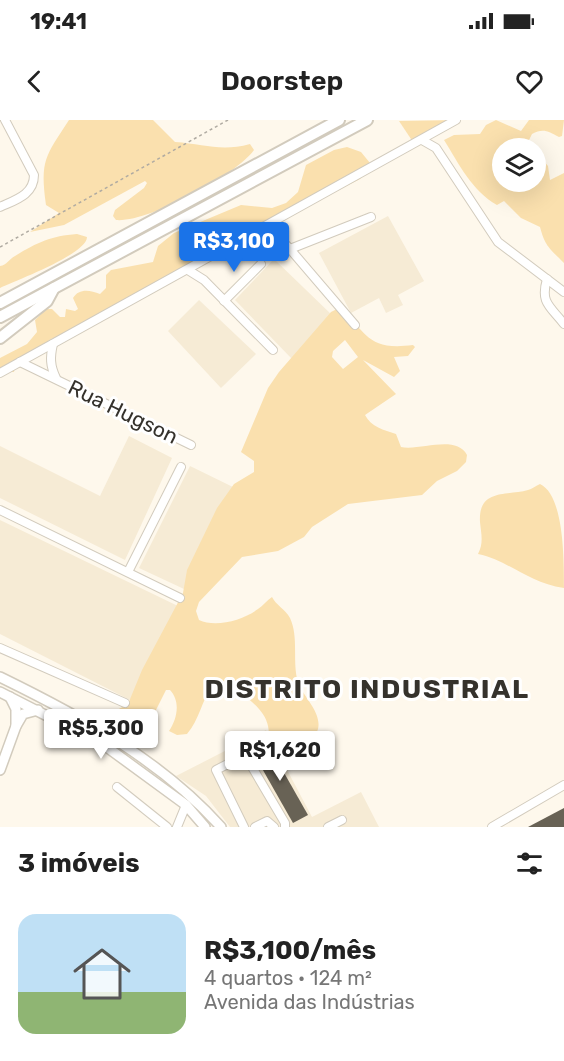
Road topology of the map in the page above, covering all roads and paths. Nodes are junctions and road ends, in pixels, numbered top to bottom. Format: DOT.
graph roads {
  1 [pos="5,120"];
  2 [pos="228,120"];
  3 [pos="339,120"];
  4 [pos="367,120"];
  5 [pos="456,120"];
  6 [pos="422,140"];
  7 [pos="0,207"];
  8 [pos="371,217"];
  9 [pos="268,226"];
  10 [pos="0,247"];
  11 [pos="290,249"];
  12 [pos="261,264"];
  13 [pos="188,270"];
  14 [pos="547,279"];
  15 [pos="54,288"];
  16 [pos="564,292"];
  17 [pos="224,301"];
  18 [pos="0,303"];
  19 [pos="0,317"];
  20 [pos="564,324"];
  21 [pos="355,325"];
  22 [pos="0,338"];
  23 [pos="53,344"];
  24 [pos="273,350"];
  25 [pos="20,363"];
  26 [pos="0,373"];
  27 [pos="56,378"];
  28 [pos="191,445"];
  29 [pos="181,467"];
  30 [pos="0,510"];
  31 [pos="128,573"];
  32 [pos="180,598"];
  33 [pos="0,648"];
  34 [pos="0,677"];
  35 [pos="0,692"];
  36 [pos="10,697"];
  37 [pos="125,703"];
  38 [pos="66,709"];
  39 [pos="38,710"];
  40 [pos="61,722"];
  41 [pos="16,726"];
  42 [pos="0,770"];
  43 [pos="564,786"];
  44 [pos="117,787"];
  45 [pos="186,805"];
  46 [pos="342,819"];
  47 [pos="167,827"];
  48 [pos="177,827"];
  49 [pos="205,827"];
  50 [pos="221,827"];
  51 [pos="244,827"];
  52 [pos="255,827"];
  53 [pos="274,827"];
  54 [pos="285,827"];
  55 [pos="328,827"];
  56 [pos="492,827"];
  1 -- 7 [label="street"];
  2 -- 10 [label="path"];
  3 -- 18 [label="highway"];
  4 -- 15 [label="highway"];
  5 -- 6 [label="street"];
  6 -- 9 [label="street"];
  6 -- 14 [label="street"];
  8 -- 11 [label="street"];
  9 -- 11 [label="street"];
  9 -- 13 [label="street"];
  11 -- 21 [label="street"];
  12 -- 17 [label="street"];
  13 -- 17 [label="street"];
  13 -- 23 [label="street"];
  14 -- 16 [label="street"];
  14 -- 20 [label="street"];
  15 -- 19 [label="highway"];
  15 -- 22 [label="highway"];
  17 -- 24 [label="street"];
  23 -- 25 [label="street"];
  23 -- 27 [label="street, Rua Hugson"];
  25 -- 26 [label="street"];
  25 -- 27 [label="street, Rua Hugson"];
  27 -- 28 [label="street, Rua Hugson"];
  29 -- 31 [label="street"];
  30 -- 31 [label="street"];
  31 -- 32 [label="street"];
  33 -- 37 [label="street"];
  34 -- 38 [label="main road"];
  35 -- 36 [label="main road"];
  36 -- 39 [label="main road"];
  36 -- 41 [label="main road"];
  38 -- 40 [label="main road"];
  38 -- 50 [label="main road"];
  39 -- 40 [label="main road"];
  39 -- 41 [label="main road"];
  40 -- 45 [label="main road"];
  41 -- 42 [label="main road"];
  43 -- 56 [label="street"];
  44 -- 47 [label="street"];
  45 -- 48 [label="street"];
  45 -- 49 [label="main road"];
  46 -- 55 [label="street"];
  51 -- 54 [label="street"];
  52 -- 53 [label="street"];
}
